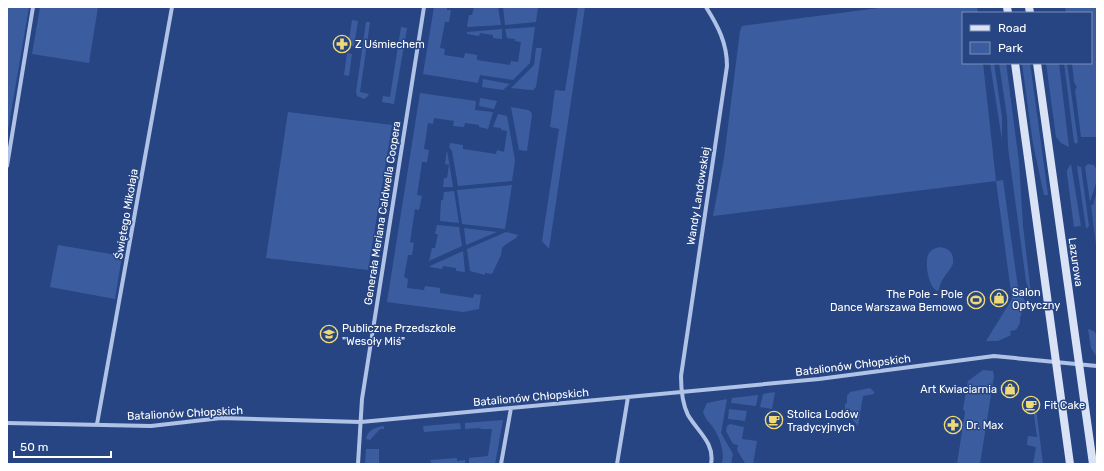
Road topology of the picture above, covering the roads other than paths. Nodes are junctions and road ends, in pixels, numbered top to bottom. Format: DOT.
graph roads {
  1 [pos="33,7"];
  2 [pos="172,7"];
  3 [pos="424,7"];
  4 [pos="706,7"];
  5 [pos="1015,64"];
  6 [pos="1037,64"];
  7 [pos="7,166"];
  8 [pos="1056,362"];
  9 [pos="1079,364"];
  10 [pos="1097,366"];
  11 [pos="681,392"];
  12 [pos="628,397"];
  13 [pos="511,408"];
  14 [pos="361,422"];
  15 [pos="7,423"];
  16 [pos="97,424"];
  17 [pos="358,464"];
  18 [pos="502,464"];
  19 [pos="617,464"];
  20 [pos="712,464"];
  21 [pos="1070,464"];
  22 [pos="1093,464"];
  1 -- 7 [label="street"];
  2 -- 16 [label="street, Świętego Mikołaja"];
  3 -- 14 [label="street, Generała Meriana Caldwella Coopera"];
  4 -- 11 [label="street, Wandy Landowskiej"];
  5 -- 8 [label="main road"];
  6 -- 9 [label="main road, Lazurowa"];
  8 -- 9 [label="street, Batalionów Chłopskich"];
  8 -- 11 [label="street, Batalionów Chłopskich"];
  8 -- 21 [label="main road"];
  9 -- 10 [label="street, Batalionów Chłopskich"];
  9 -- 22 [label="main road, Lazurowa"];
  11 -- 12 [label="street, Batalionów Chłopskich"];
  11 -- 20 [label="street, Wandy Landowskiej"];
  12 -- 13 [label="street, Batalionów Chłopskich"];
  12 -- 19 [label="street"];
  13 -- 14 [label="street, Batalionów Chłopskich"];
  13 -- 18 [label="street"];
  14 -- 16 [label="street, Batalionów Chłopskich"];
  14 -- 17 [label="street, Generała Meriana Caldwella Coopera"];
  15 -- 16 [label="street, Batalionów Chłopskich"];
}
